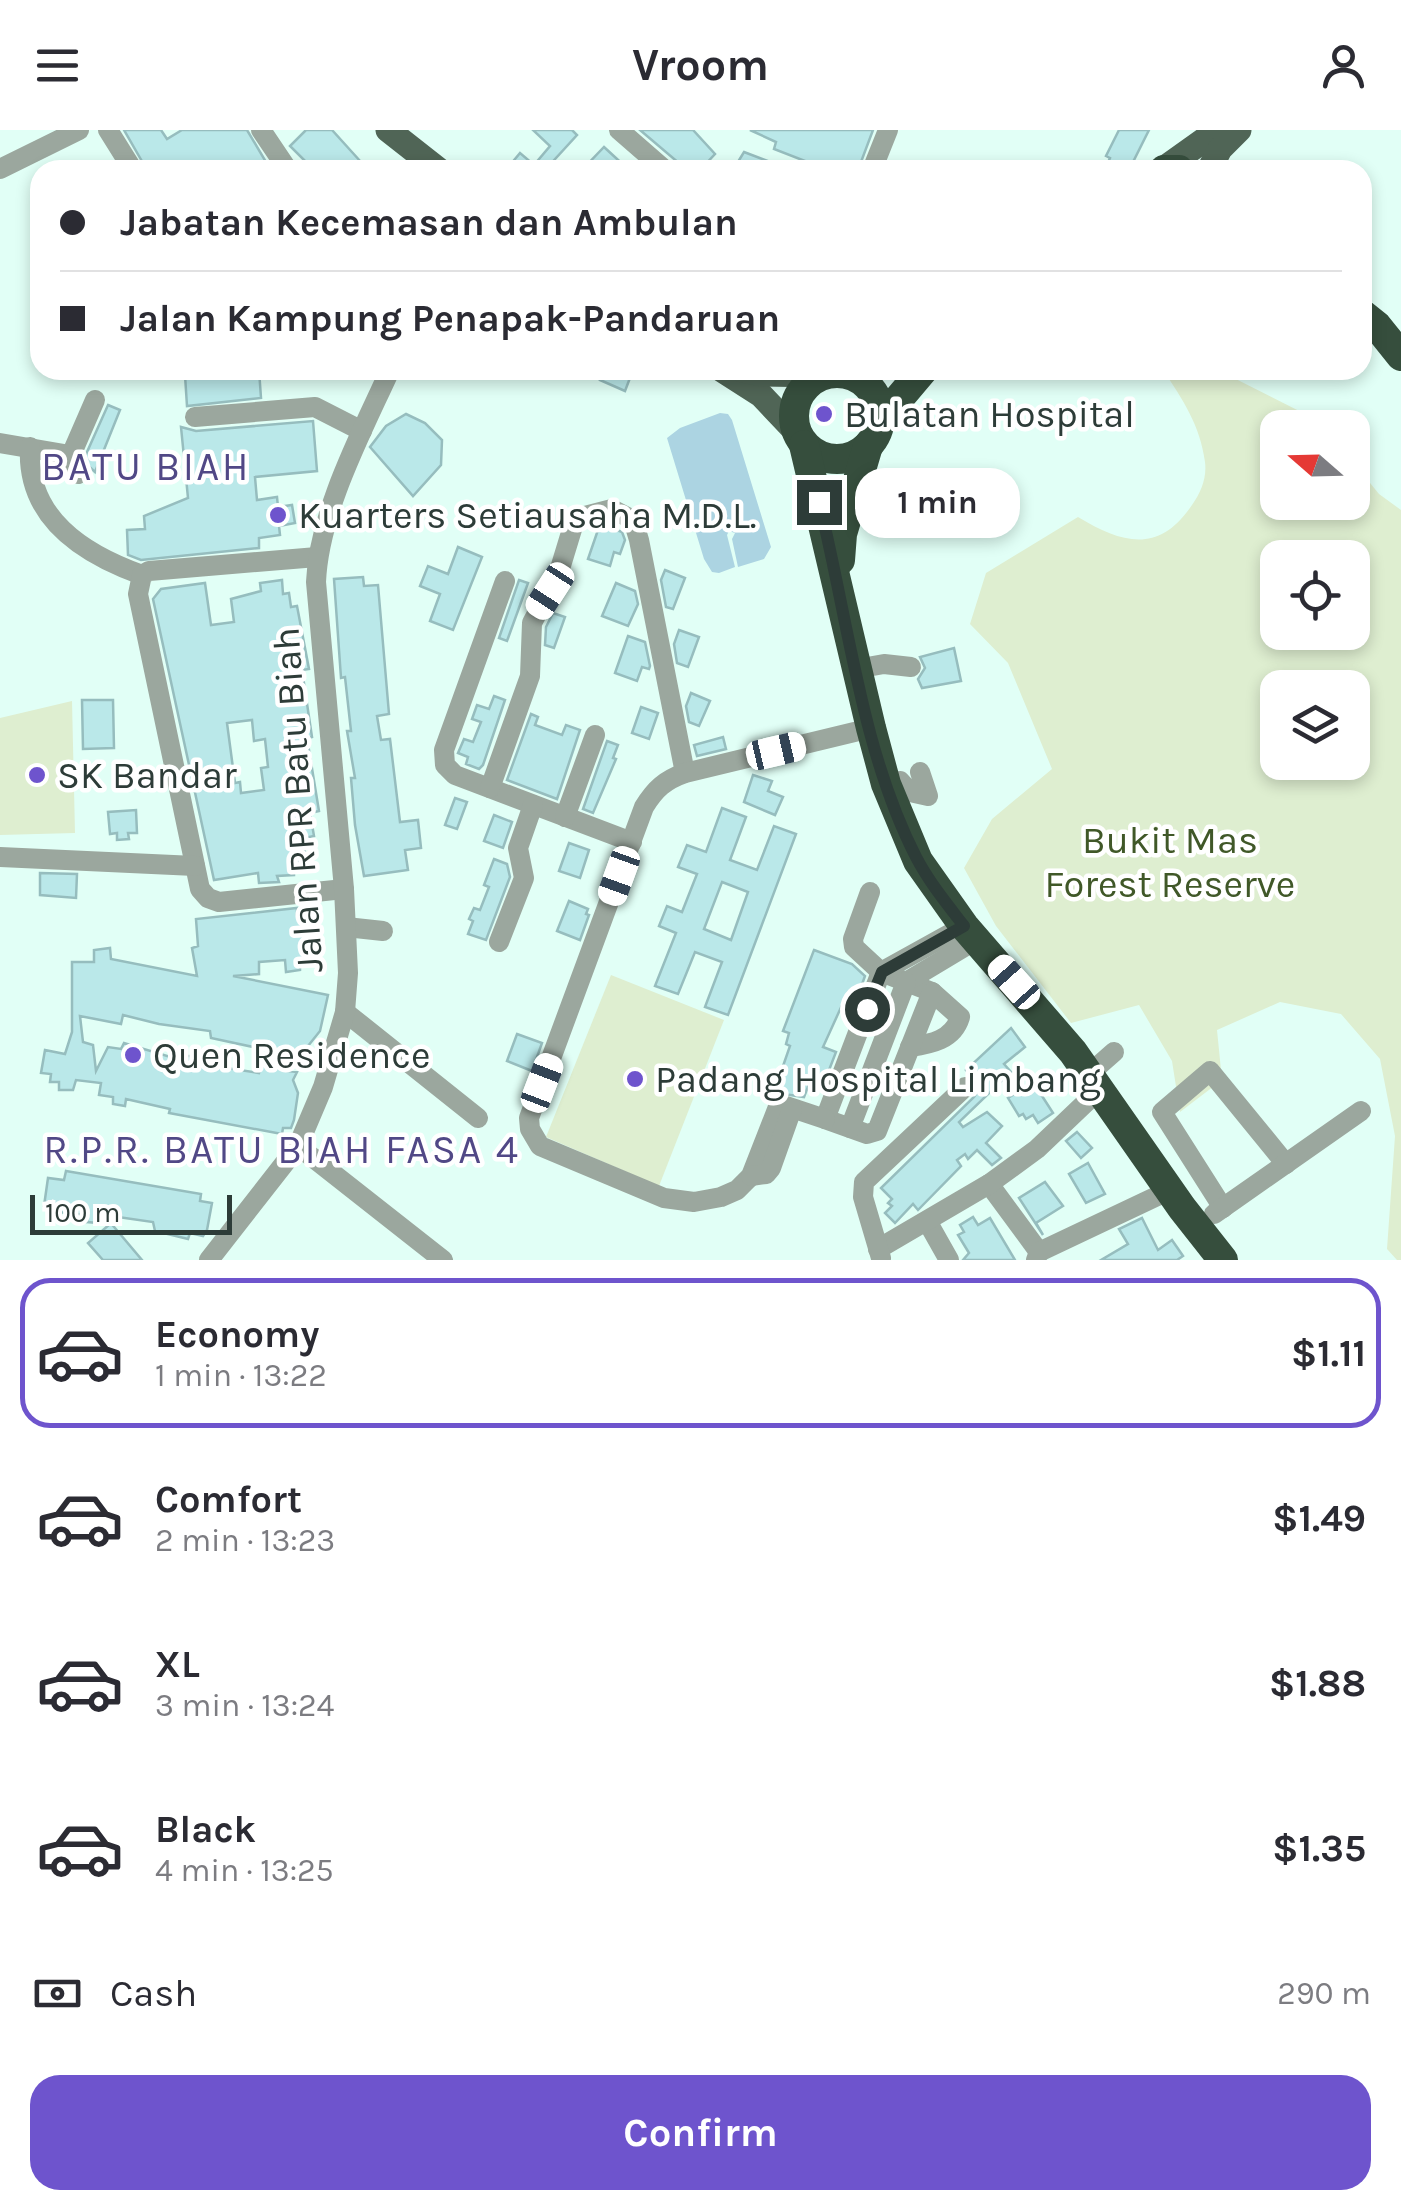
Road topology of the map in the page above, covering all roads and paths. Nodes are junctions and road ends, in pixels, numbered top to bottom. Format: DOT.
graph roads {
  1 [pos="79,130"];
  2 [pos="108,130"];
  3 [pos="262,130"];
  4 [pos="388,130"];
  5 [pos="619,130"];
  6 [pos="888,130"];
  7 [pos="1218,130"];
  8 [pos="1240,130"];
  9 [pos="127,160"];
  10 [pos="282,160"];
  11 [pos="426,160"];
  12 [pos="654,160"];
  13 [pos="876,160"];
  14 [pos="1177,160"];
  15 [pos="1214,160"];
  16 [pos="0,168"];
  17 [pos="1372,322"];
  18 [pos="1401,356"];
  19 [pos="385,380"];
  20 [pos="738,380"];
  21 [pos="830,380"];
  22 [pos="856,380"];
  23 [pos="915,380"];
  24 [pos="95,400"];
  25 [pos="195,417"];
  26 [pos="362,432"];
  27 [pos="874,434"];
  28 [pos="800,439"];
  29 [pos="0,443"];
  30 [pos="30,447"];
  31 [pos="317,556"];
  32 [pos="142,575"];
  33 [pos="505,581"];
  34 [pos="838,593"];
  35 [pos="910,667"];
  36 [pos="856,669"];
  37 [pos="871,728"];
  38 [pos="595,735"];
  39 [pos="920,772"];
  40 [pos="685,773"];
  41 [pos="886,784"];
  42 [pos="490,788"];
  43 [pos="533,805"];
  44 [pos="565,816"];
  45 [pos="632,842"];
  46 [pos="0,857"];
  47 [pos="195,866"];
  48 [pos="344,889"];
  49 [pos="870,892"];
  50 [pos="346,926"];
  51 [pos="383,932"];
  52 [pos="970,933"];
  53 [pos="499,942"];
  54 [pos="882,972"];
  55 [pos="906,982"];
  56 [pos="932,992"];
  57 [pos="345,1012"];
  58 [pos="910,1047"];
  59 [pos="1114,1052"];
  60 [pos="1094,1082"];
  61 [pos="965,1087"];
  62 [pos="1361,1112"];
  63 [pos="478,1118"];
  64 [pos="824,1119"];
  65 [pos="850,1128"];
  66 [pos="298,1146"];
  67 [pos="1286,1164"];
  68 [pos="988,1184"];
  69 [pos="1170,1190"];
  70 [pos="1222,1208"];
  71 [pos="927,1221"];
  72 [pos="1196,1227"];
  73 [pos="880,1254"];
  74 [pos="1037,1256"];
  75 [pos="218,1257"];
  76 [pos="443,1260"];
  77 [pos="948,1260"];
  78 [pos="1223,1260"];
  1 -- 16 [label="street"];
  2 -- 9 [label="street"];
  3 -- 10 [label="street"];
  4 -- 11 [label="main road"];
  5 -- 12 [label="street"];
  6 -- 13 [label="street"];
  7 -- 14 [label="main road"];
  8 -- 15 [label="main road"];
  17 -- 18 [label="highway"];
  19 -- 26 [label="street, Jalan RPR Batu Biah"];
  20 -- 28 [label="main road"];
  21 -- 28 [label="highway"];
  22 -- 27 [label="highway"];
  23 -- 27 [label="highway"];
  24 -- 30 [label="street"];
  25 -- 26 [label="street"];
  26 -- 31 [label="street, Jalan RPR Batu Biah"];
  27 -- 28 [label="highway"];
  27 -- 34 [label="highway"];
  28 -- 34 [label="highway"];
  29 -- 30 [label="street"];
  30 -- 32 [label="street"];
  31 -- 32 [label="street"];
  31 -- 48 [label="street, Jalan RPR Batu Biah"];
  32 -- 47 [label="street"];
  33 -- 42 [label="street"];
  34 -- 36 [label="highway"];
  35 -- 36 [label="street"];
  36 -- 37 [label="highway"];
  37 -- 40 [label="street"];
  37 -- 41 [label="highway"];
  38 -- 44 [label="street"];
  39 -- 41 [label="street"];
  40 -- 42 [label="street"];
  40 -- 45 [label="street"];
  41 -- 52 [label="highway"];
  42 -- 43 [label="street"];
  43 -- 44 [label="street"];
  43 -- 53 [label="street"];
  44 -- 45 [label="street"];
  45 -- 64 [label="street"];
  46 -- 47 [label="street"];
  47 -- 48 [label="street"];
  48 -- 50 [label="street, Jalan RPR Batu Biah"];
  49 -- 54 [label="street"];
  50 -- 51 [label="street"];
  50 -- 57 [label="street, Jalan RPR Batu Biah"];
  52 -- 54 [label="street"];
  52 -- 55 [label="street"];
  52 -- 60 [label="highway"];
  54 -- 55 [label="street"];
  54 -- 64 [label="street"];
  55 -- 56 [label="street"];
  55 -- 65 [label="street"];
  56 -- 58 [label="street"];
  56 -- 58 [label="street"];
  57 -- 63 [label="street"];
  57 -- 66 [label="street, Jalan RPR Batu Biah"];
  58 -- 65 [label="street"];
  59 -- 60 [label="street"];
  60 -- 68 [label="street"];
  60 -- 69 [label="highway"];
  61 -- 73 [label="street"];
  62 -- 67 [label="street"];
  64 -- 65 [label="street"];
  66 -- 75 [label="street, Jalan RPR Batu Biah"];
  66 -- 76 [label="street"];
  67 -- 70 [label="street"];
  67 -- 70 [label="street"];
  68 -- 71 [label="street"];
  68 -- 74 [label="street"];
  69 -- 72 [label="highway"];
  69 -- 74 [label="street"];
  70 -- 72 [label="street"];
  71 -- 73 [label="street"];
  71 -- 77 [label="street"];
  72 -- 78 [label="highway"];
}
